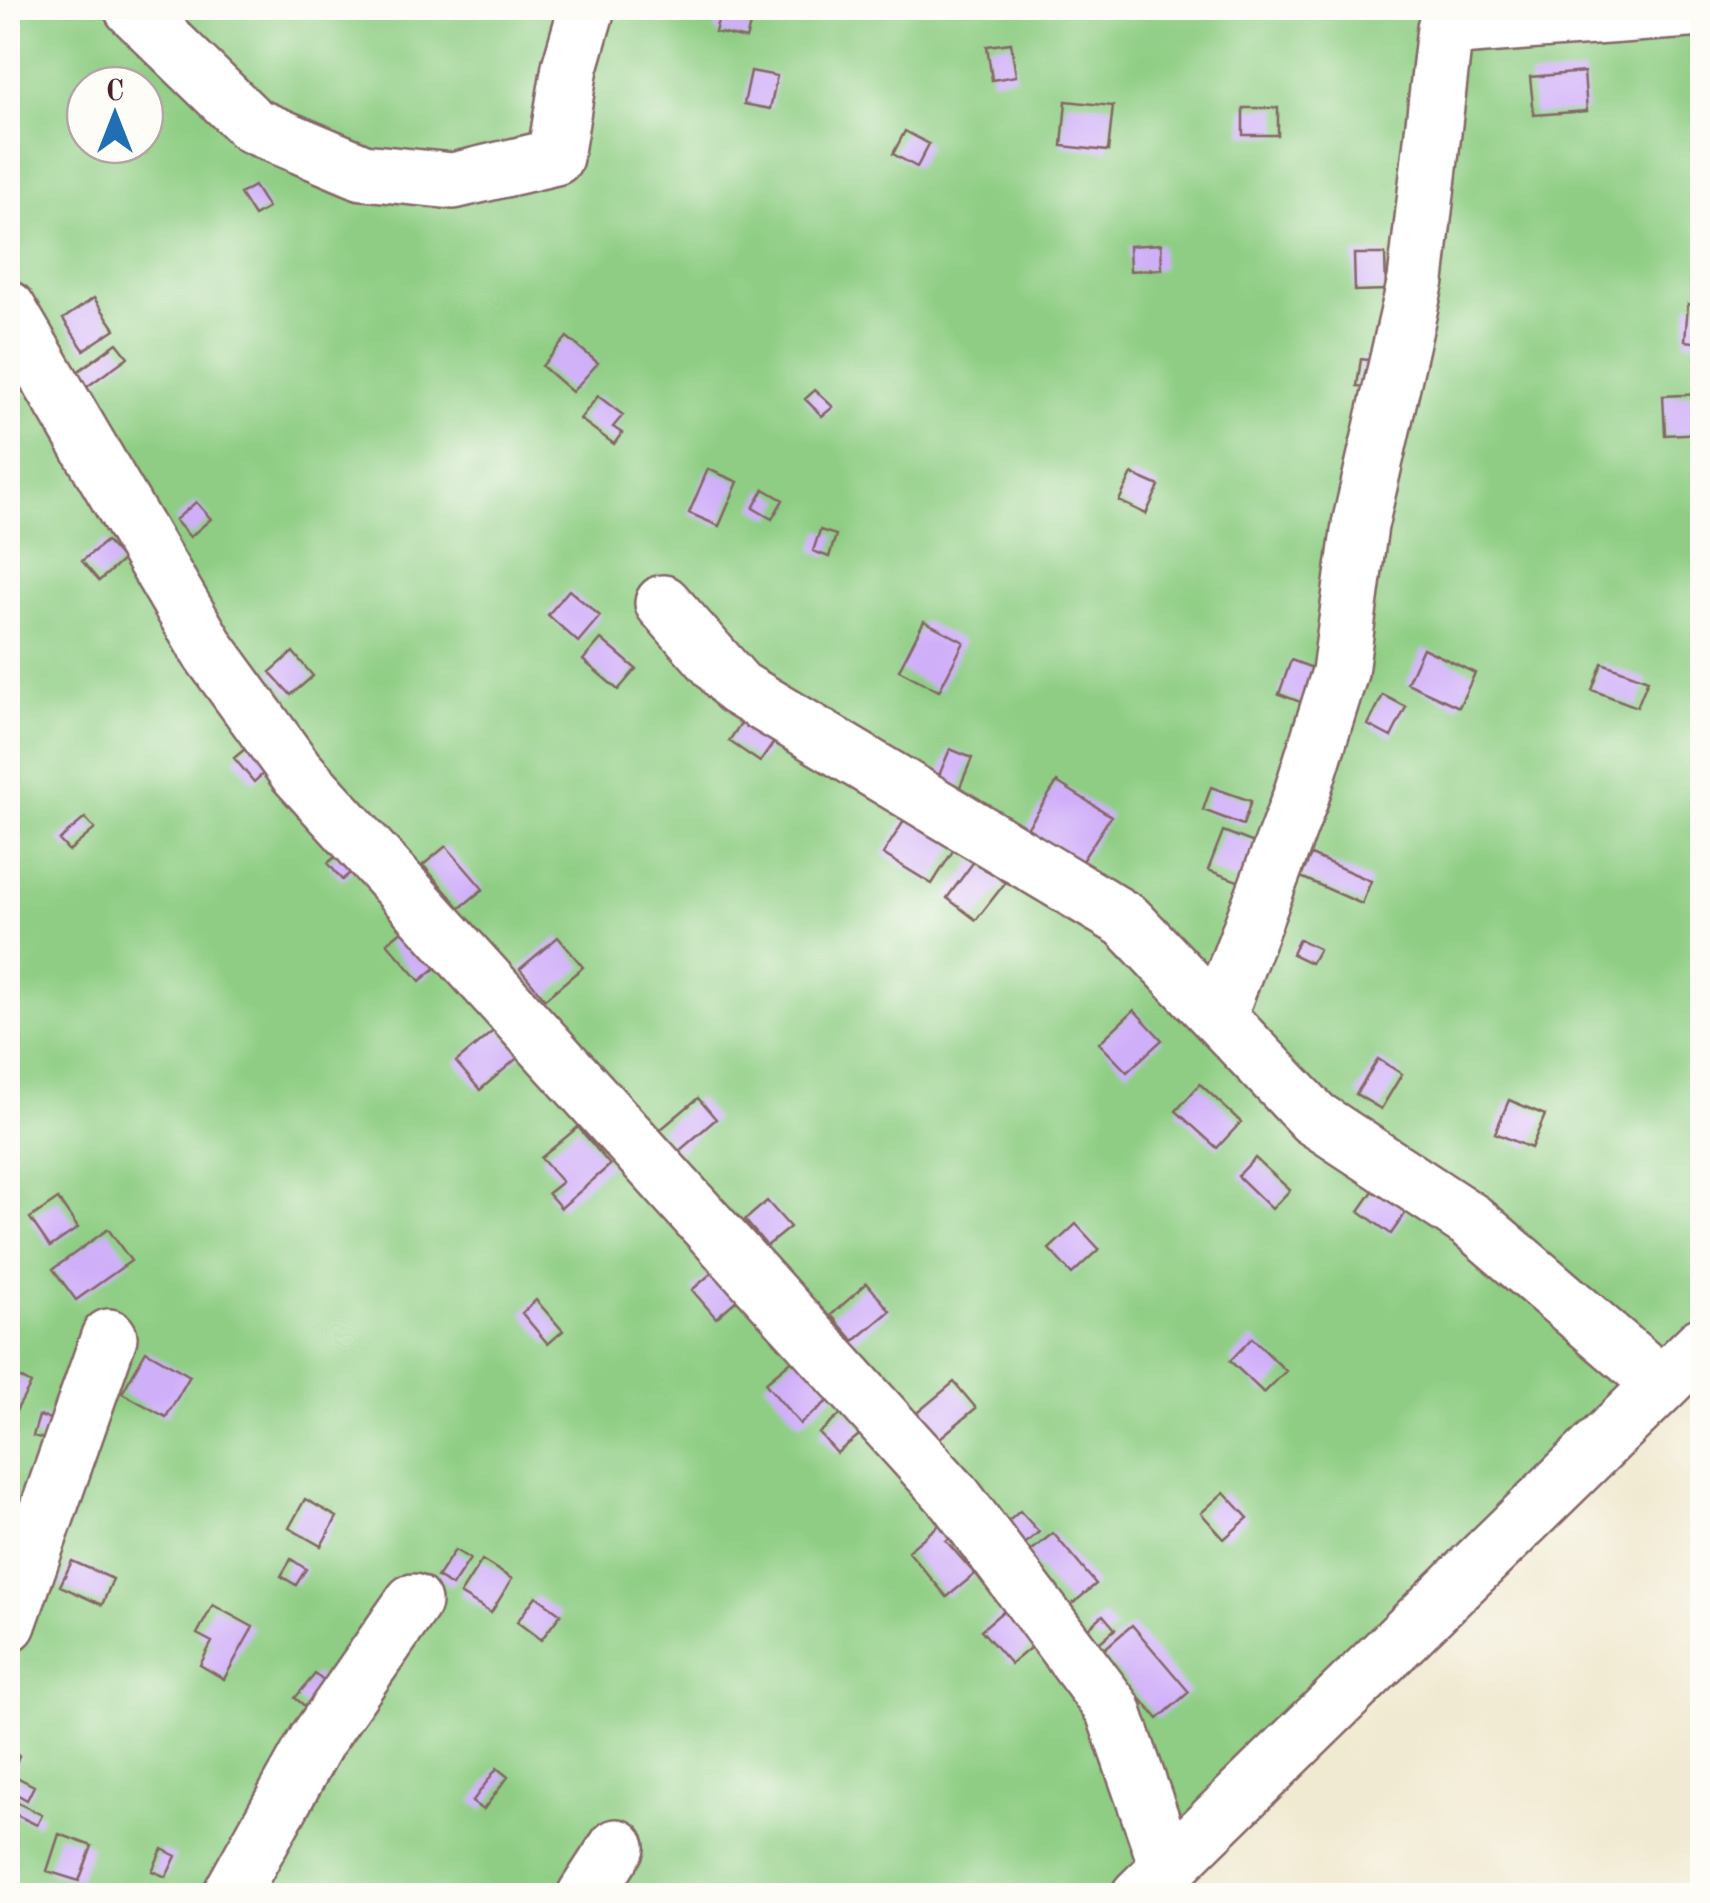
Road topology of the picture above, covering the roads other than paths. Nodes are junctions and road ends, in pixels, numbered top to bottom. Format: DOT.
graph roads {
  1 [pos="132,8"];
  2 [pos="587,8"];
  3 [pos="1702,8"];
  4 [pos="8,308"];
  5 [pos="663,603"];
  6 [pos="1218,1016"];
  7 [pos="109,1336"];
  8 [pos="1702,1345"];
  9 [pos="1661,1384"];
  10 [pos="413,1602"];
  11 [pos="8,1624"];
  12 [pos="617,1847"];
  13 [pos="1154,1882"];
  14 [pos="230,1896"];
  15 [pos="584,1896"];
  1 -- 2 [label="street"];
  3 -- 6 [label="street"];
  4 -- 13 [label="street"];
  5 -- 6 [label="street"];
  6 -- 9 [label="street"];
  7 -- 11 [label="street"];
  8 -- 9 [label="street"];
  9 -- 13 [label="street"];
  10 -- 14 [label="street"];
  12 -- 15 [label="street"];
}
